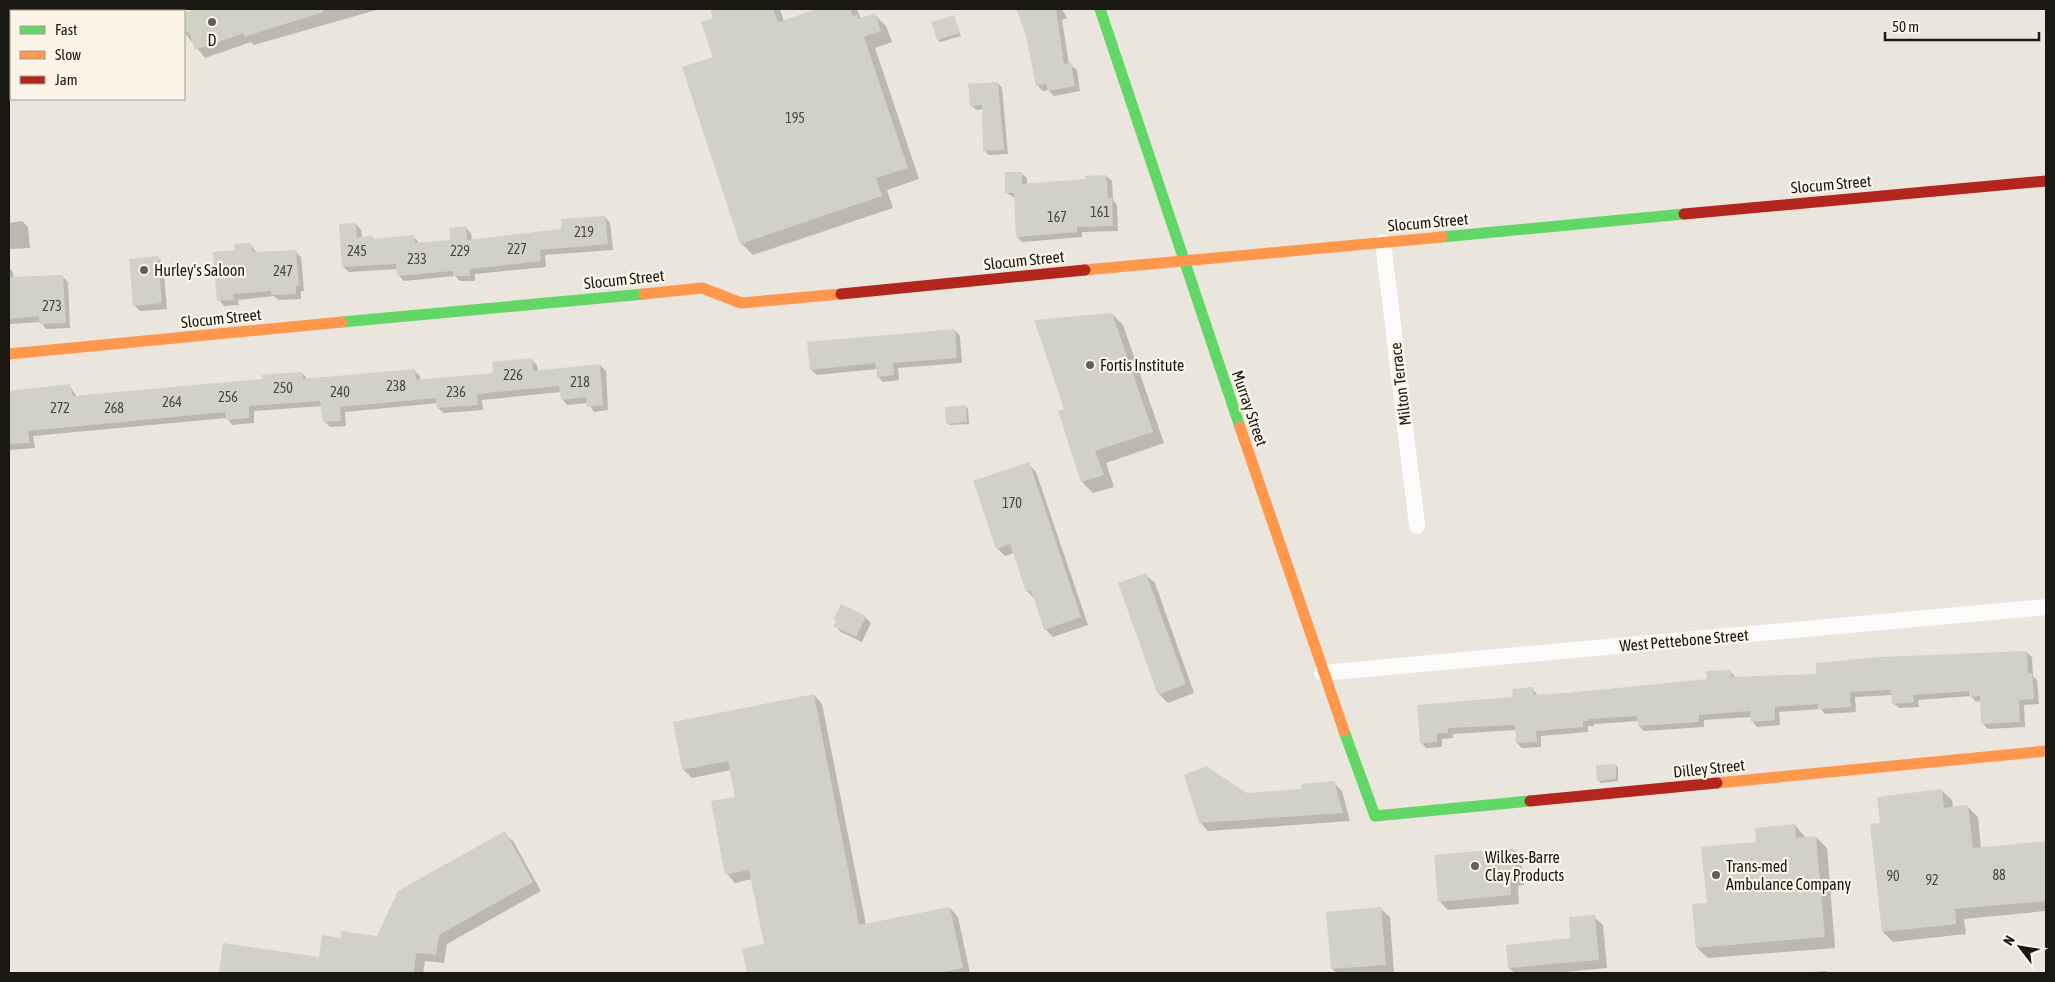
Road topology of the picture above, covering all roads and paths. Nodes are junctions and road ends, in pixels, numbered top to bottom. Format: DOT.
graph roads {
  1 [pos="1100,9"];
  2 [pos="2046,181"];
  3 [pos="1383,242"];
  4 [pos="1183,262"];
  5 [pos="9,354"];
  6 [pos="1417,526"];
  7 [pos="2046,607"];
  8 [pos="1322,673"];
  9 [pos="2046,751"];
  10 [pos="1375,816"];
  1 -- 4 [label="street, Murray Street"];
  2 -- 3 [label="street, Slocum Street"];
  3 -- 4 [label="street, Slocum Street"];
  3 -- 6 [label="street, Milton Terrace"];
  4 -- 5 [label="street, Slocum Street"];
  4 -- 8 [label="street, Murray Street"];
  7 -- 8 [label="street, West Pettebone Street"];
  8 -- 10 [label="street, Murray Street"];
  9 -- 10 [label="street, Dilley Street"];
}
